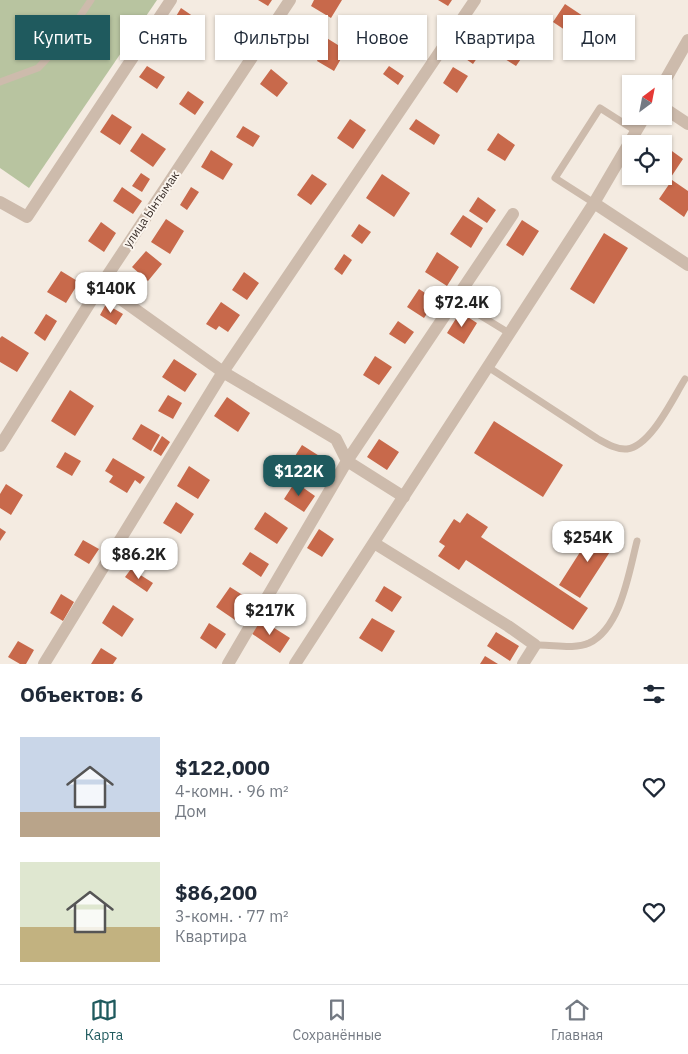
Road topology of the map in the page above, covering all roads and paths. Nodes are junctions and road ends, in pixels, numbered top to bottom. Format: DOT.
graph roads {
  1 [pos="91,0"];
  2 [pos="170,0"];
  3 [pos="290,0"];
  4 [pos="475,0"];
  5 [pos="688,40"];
  6 [pos="668,75"];
  7 [pos="0,82"];
  8 [pos="672,113"];
  9 [pos="688,124"];
  10 [pos="640,125"];
  11 [pos="636,131"];
  12 [pos="0,202"];
  13 [pos="594,203"];
  14 [pos="513,214"];
  15 [pos="688,265"];
  16 [pos="101,285"];
  17 [pos="455,300"];
  18 [pos="510,333"];
  19 [pos="488,367"];
  20 [pos="223,372"];
  21 [pos="685,379"];
  22 [pos="0,446"];
  23 [pos="347,461"];
  24 [pos="404,497"];
  25 [pos="637,541"];
  26 [pos="374,544"];
  27 [pos="535,645"];
  28 [pos="44,664"];
  29 [pos="228,664"];
  30 [pos="295,664"];
  31 [pos="523,664"];
  1 -- 7 [label="lane"];
  2 -- 12 [label="street"];
  3 -- 16 [label="street, улица Ынтымак"];
  4 -- 20 [label="street"];
  5 -- 6 [label="street"];
  8 -- 9 [label="street"];
  10 -- 11 [label="street"];
  11 -- 13 [label="street"];
  11 -- 13 [label="lane"];
  13 -- 15 [label="street"];
  13 -- 18 [label="street"];
  14 -- 17 [label="street"];
  16 -- 20 [label="street"];
  16 -- 22 [label="street, улица Ынтымак"];
  17 -- 18 [label="lane"];
  17 -- 23 [label="street"];
  18 -- 19 [label="street"];
  19 -- 21 [label="lane"];
  19 -- 24 [label="street"];
  20 -- 23 [label="street"];
  20 -- 28 [label="street"];
  23 -- 24 [label="street"];
  23 -- 29 [label="street"];
  24 -- 26 [label="street"];
  25 -- 27 [label="lane"];
  26 -- 27 [label="street"];
  26 -- 30 [label="street"];
  27 -- 31 [label="street"];
}
